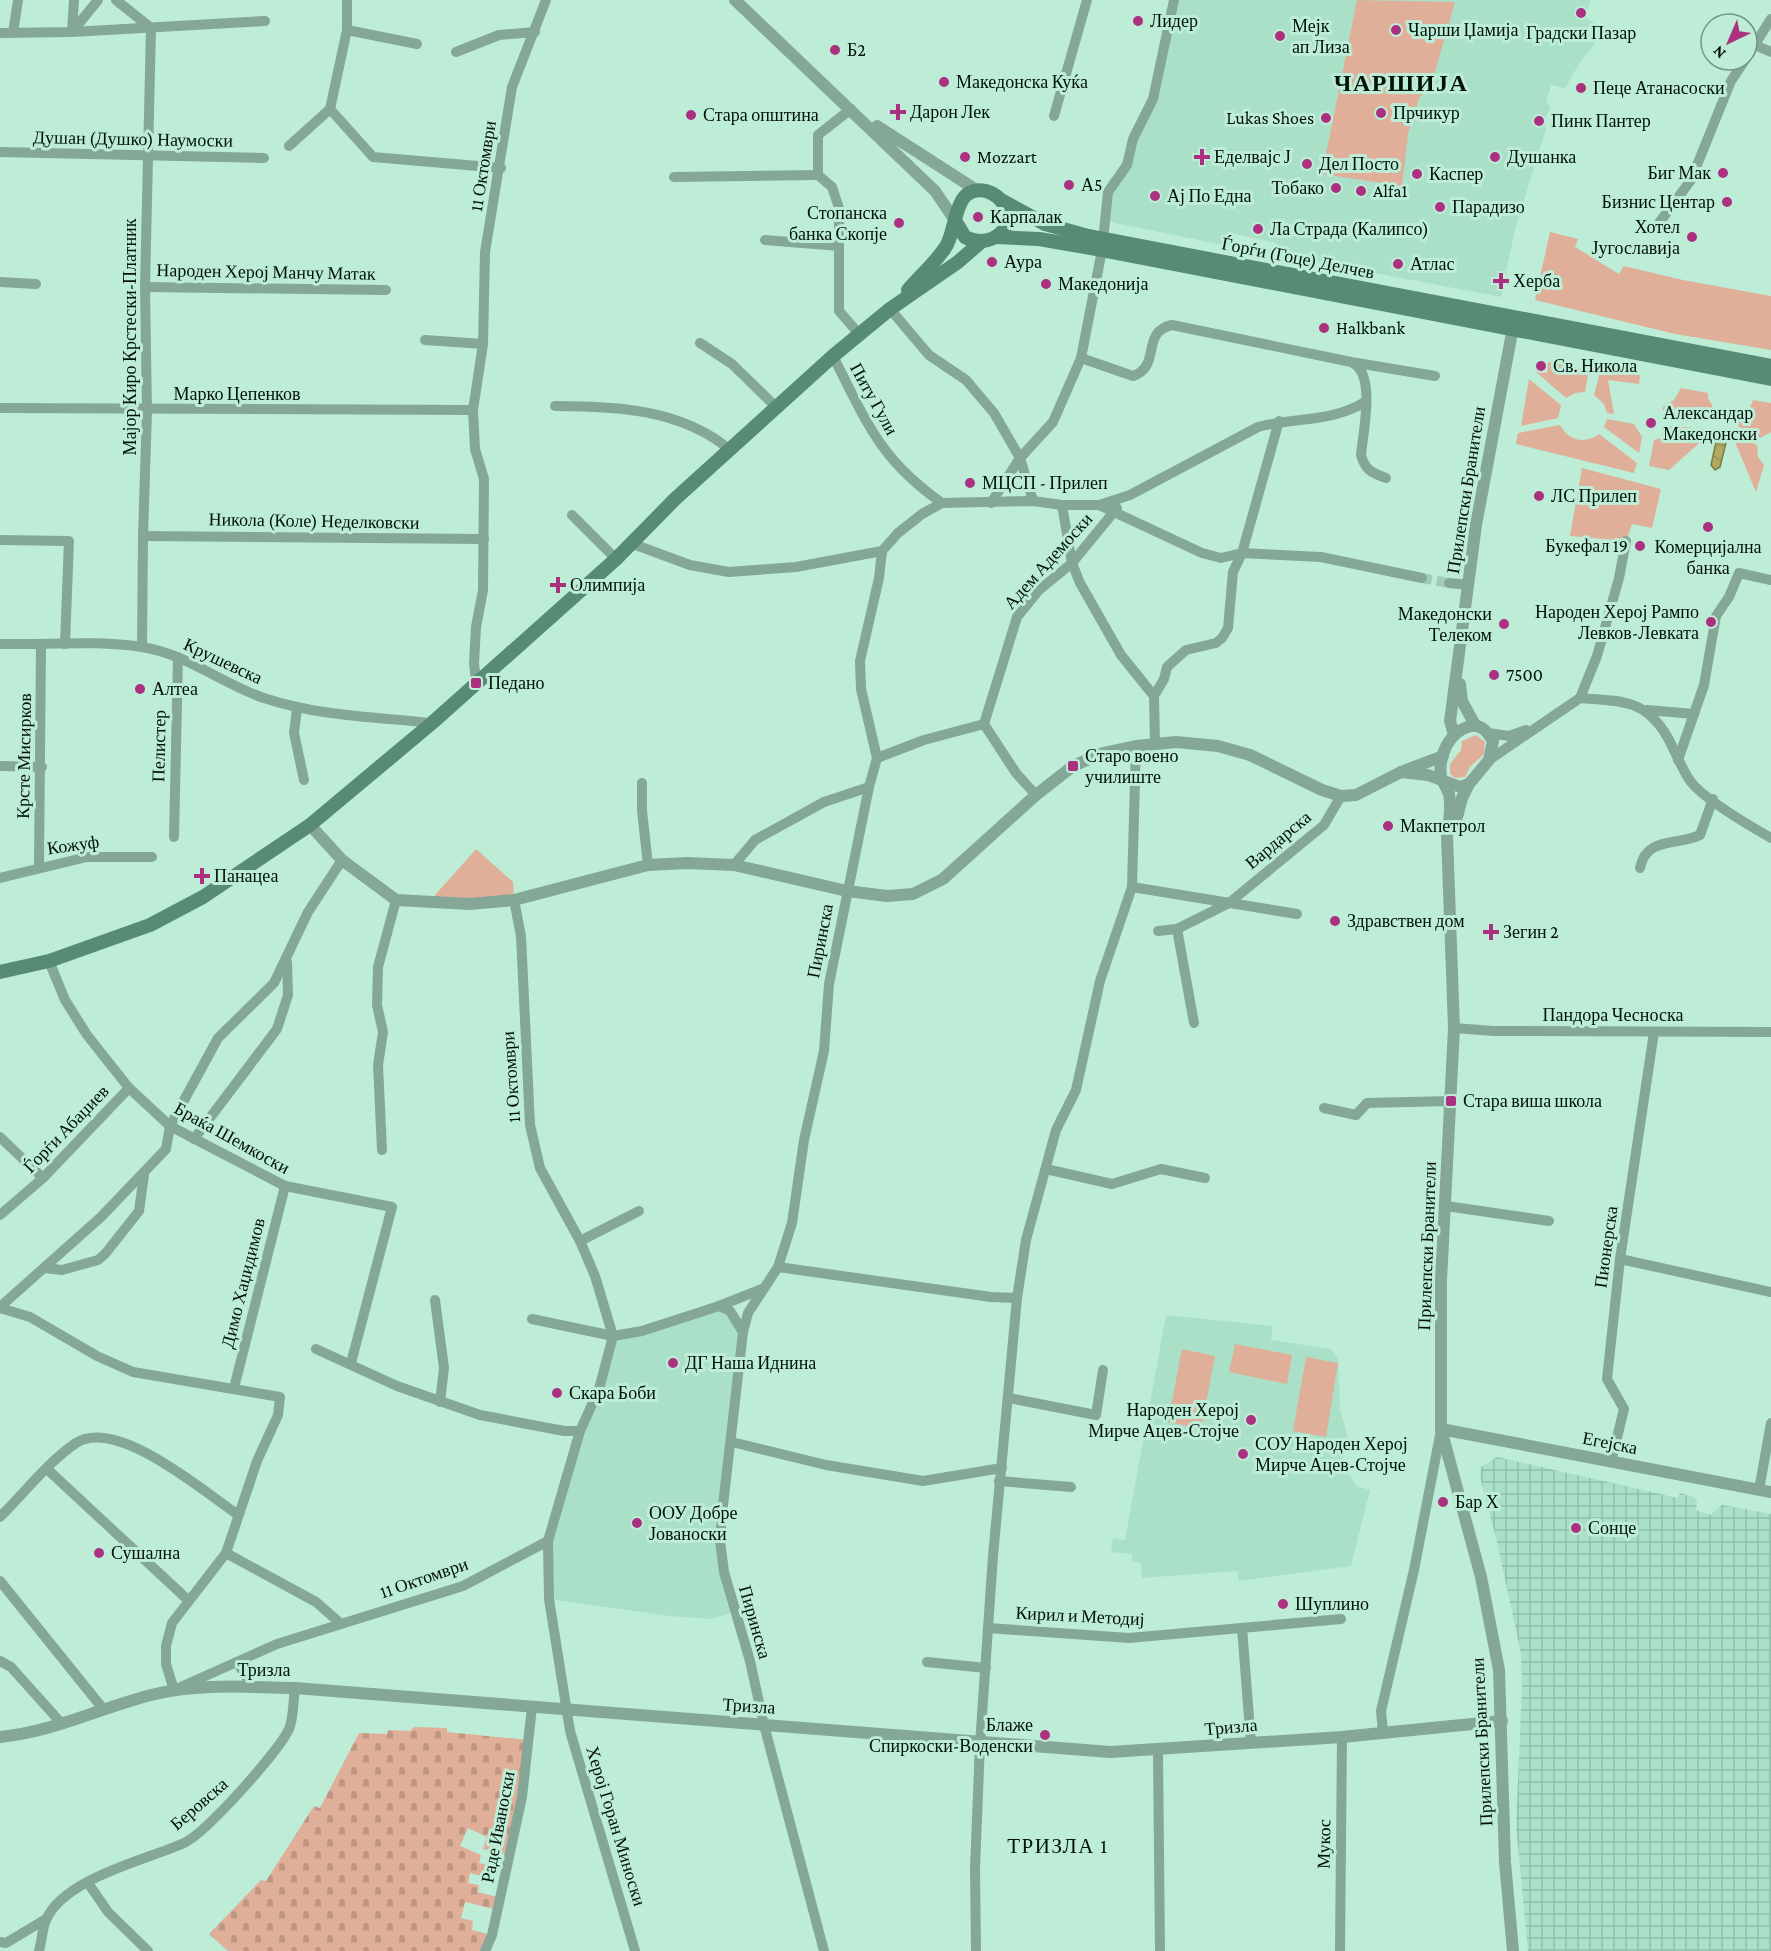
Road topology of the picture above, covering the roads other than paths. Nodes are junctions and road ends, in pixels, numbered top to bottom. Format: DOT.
graph roads {
  1 [pos="18,0"];
  2 [pos="74,0"];
  3 [pos="98,0"];
  4 [pos="116,0"];
  5 [pos="347,0"];
  6 [pos="546,0"];
  7 [pos="1087,0"];
  8 [pos="1174,0"];
  9 [pos="740,2"];
  10 [pos="1771,19"];
  11 [pos="265,21"];
  12 [pos="152,27"];
  13 [pos="347,30"];
  14 [pos="72,32"];
  15 [pos="535,32"];
  16 [pos="0,33"];
  17 [pos="13,33"];
  18 [pos="1759,41"];
  19 [pos="417,44"];
  20 [pos="456,52"];
  21 [pos="1737,72"];
  22 [pos="851,109"];
  23 [pos="330,110"];
  24 [pos="1054,116"];
  25 [pos="289,146"];
  26 [pos="0,152"];
  27 [pos="149,154"];
  28 [pos="264,158"];
  29 [pos="501,168"];
  30 [pos="818,175"];
  31 [pos="674,177"];
  32 [pos="978,191"];
  33 [pos="1001,200"];
  34 [pos="956,222"];
  35 [pos="1656,227"];
  36 [pos="997,237"];
  37 [pos="765,240"];
  38 [pos="981,242"];
  39 [pos="1102,244"];
  40 [pos="839,246"];
  41 [pos="0,282"];
  42 [pos="36,284"];
  43 [pos="145,286"];
  44 [pos="386,290"];
  45 [pos="890,309"];
  46 [pos="1513,323"];
  47 [pos="860,335"];
  48 [pos="425,340"];
  49 [pos="483,344"];
  50 [pos="700,344"];
  51 [pos="832,356"];
  52 [pos="1081,358"];
  53 [pos="1351,362"];
  54 [pos="1771,366"];
  55 [pos="1435,376"];
  56 [pos="1771,379"];
  57 [pos="1365,402"];
  58 [pos="555,406"];
  59 [pos="776,407"];
  60 [pos="0,408"];
  61 [pos="473,410"];
  62 [pos="147,411"];
  63 [pos="1279,421"];
  64 [pos="730,450"];
  65 [pos="1020,458"];
  66 [pos="1386,478"];
  67 [pos="1130,495"];
  68 [pos="1033,501"];
  69 [pos="942,503"];
  70 [pos="991,503"];
  71 [pos="1099,505"];
  72 [pos="1062,506"];
  73 [pos="1114,511"];
  74 [pos="572,515"];
  75 [pos="142,536"];
  76 [pos="484,539"];
  77 [pos="0,540"];
  78 [pos="1626,541"];
  79 [pos="633,544"];
  80 [pos="882,551"];
  81 [pos="1242,554"];
  82 [pos="616,559"];
  83 [pos="1072,563"];
  84 [pos="1422,578"];
  85 [pos="1771,580"];
  86 [pos="1449,583"];
  87 [pos="1469,585"];
  88 [pos="0,644"];
  89 [pos="65,644"];
  90 [pos="41,645"];
  91 [pos="142,647"];
  92 [pos="178,657"];
  93 [pos="1458,670"];
  94 [pos="476,684"];
  95 [pos="1154,696"];
  96 [pos="1580,698"];
  97 [pos="297,708"];
  98 [pos="1647,710"];
  99 [pos="1694,714"];
  100 [pos="432,723"];
  101 [pos="984,724"];
  102 [pos="1475,725"];
  103 [pos="1532,728"];
  104 [pos="1488,733"];
  105 [pos="1454,735"];
  106 [pos="1155,744"];
  107 [pos="1136,746"];
  108 [pos="1443,756"];
  109 [pos="877,758"];
  110 [pos="1489,760"];
  111 [pos="1678,760"];
  112 [pos="0,766"];
  113 [pos="42,767"];
  114 [pos="1401,772"];
  115 [pos="304,780"];
  116 [pos="1442,780"];
  117 [pos="642,783"];
  118 [pos="1469,784"];
  119 [pos="868,788"];
  120 [pos="1036,795"];
  121 [pos="1341,796"];
  122 [pos="1713,799"];
  123 [pos="310,825"];
  124 [pos="174,837"];
  125 [pos="1771,838"];
  126 [pos="152,857"];
  127 [pos="342,860"];
  128 [pos="648,865"];
  129 [pos="734,865"];
  130 [pos="39,867"];
  131 [pos="1448,868"];
  132 [pos="1640,868"];
  133 [pos="0,878"];
  134 [pos="1132,887"];
  135 [pos="847,891"];
  136 [pos="396,900"];
  137 [pos="514,900"];
  138 [pos="1229,903"];
  139 [pos="1298,914"];
  140 [pos="1177,929"];
  141 [pos="1158,931"];
  142 [pos="49,960"];
  143 [pos="287,960"];
  144 [pos="0,972"];
  145 [pos="1194,1023"];
  146 [pos="1455,1028"];
  147 [pos="1654,1032"];
  148 [pos="1771,1032"];
  149 [pos="129,1088"];
  150 [pos="1451,1101"];
  151 [pos="1324,1108"];
  152 [pos="170,1126"];
  153 [pos="0,1137"];
  154 [pos="194,1139"];
  155 [pos="382,1150"];
  156 [pos="1046,1169"];
  157 [pos="144,1175"];
  158 [pos="43,1178"];
  159 [pos="1205,1178"];
  160 [pos="285,1186"];
  161 [pos="1446,1206"];
  162 [pos="639,1211"];
  163 [pos="0,1215"];
  164 [pos="1549,1221"];
  165 [pos="580,1241"];
  166 [pos="1620,1259"];
  167 [pos="778,1267"];
  168 [pos="45,1268"];
  169 [pos="762,1288"];
  170 [pos="1771,1292"];
  171 [pos="1017,1298"];
  172 [pos="435,1300"];
  173 [pos="719,1306"];
  174 [pos="0,1308"];
  175 [pos="532,1319"];
  176 [pos="743,1332"];
  177 [pos="613,1336"];
  178 [pos="316,1349"];
  179 [pos="351,1363"];
  180 [pos="1103,1370"];
  181 [pos="234,1388"];
  182 [pos="1009,1398"];
  183 [pos="440,1402"];
  184 [pos="1771,1423"];
  185 [pos="1441,1430"];
  186 [pos="580,1431"];
  187 [pos="732,1442"];
  188 [pos="1611,1462"];
  189 [pos="1002,1468"];
  190 [pos="47,1469"];
  191 [pos="999,1481"];
  192 [pos="1071,1487"];
  193 [pos="1765,1491"];
  194 [pos="237,1514"];
  195 [pos="0,1517"];
  196 [pos="548,1541"];
  197 [pos="226,1552"];
  198 [pos="0,1581"];
  199 [pos="189,1600"];
  200 [pos="1341,1619"];
  201 [pos="340,1623"];
  202 [pos="988,1628"];
  203 [pos="1242,1628"];
  204 [pos="0,1661"];
  205 [pos="237,1662"];
  206 [pos="927,1662"];
  207 [pos="986,1668"];
  208 [pos="252,1687"];
  209 [pos="295,1688"];
  210 [pos="174,1690"];
  211 [pos="532,1707"];
  212 [pos="104,1710"];
  213 [pos="568,1711"];
  214 [pos="1502,1721"];
  215 [pos="62,1724"];
  216 [pos="764,1725"];
  217 [pos="1383,1732"];
  218 [pos="0,1737"];
  219 [pos="1342,1737"];
  220 [pos="1251,1743"];
  221 [pos="980,1744"];
  222 [pos="1158,1751"];
  223 [pos="88,1882"];
  224 [pos="46,1919"];
  225 [pos="0,1942"];
  226 [pos="39,1951"];
  227 [pos="147,1951"];
  228 [pos="485,1951"];
  229 [pos="635,1951"];
  230 [pos="824,1951"];
  231 [pos="976,1951"];
  232 [pos="1160,1951"];
  233 [pos="1340,1951"];
  234 [pos="1513,1951"];
  1 -- 17 [label="street"];
  2 -- 14 [label="street"];
  3 -- 14 [label="street"];
  4 -- 12 [label="street"];
  5 -- 13 [label="street"];
  6 -- 15 [label="street, 11 Октомври"];
  7 -- 24 [label="street"];
  8 -- 39 [label="street"];
  9 -- 22 [label="street"];
  10 -- 18 [label="street"];
  11 -- 12 [label="street"];
  12 -- 14 [label="street"];
  12 -- 27 [label="street, Мајор Киро Крстески-Платник"];
  13 -- 19 [label="street"];
  13 -- 23 [label="street"];
  14 -- 17 [label="street"];
  15 -- 20 [label="street"];
  15 -- 29 [label="street, 11 Октомври"];
  16 -- 17 [label="street"];
  21 -- 35 [label="street"];
  22 -- 30 [label="street"];
  22 -- 32 [label="street"];
  22 -- 34 [label="street"];
  23 -- 25 [label="street"];
  23 -- 29 [label="street"];
  26 -- 27 [label="street, Душан (Душко) Наумоски"];
  27 -- 28 [label="street, Душан (Душко) Наумоски"];
  27 -- 43 [label="street, Мајор Киро Крстески-Платник"];
  29 -- 49 [label="street, 11 Октомври"];
  30 -- 31 [label="street"];
  30 -- 40 [label="street, Питу Гули"];
  32 -- 33 [label="main road"];
  32 -- 34 [label="main road"];
  33 -- 36 [label="main road"];
  33 -- 39 [label="main road, Ѓорѓи (Гоце) Делчев"];
  34 -- 38 [label="main road"];
  34 -- 45 [label="main road"];
  36 -- 38 [label="main road"];
  36 -- 39 [label="main road, Ѓорѓи (Гоце) Делчев"];
  37 -- 40 [label="street"];
  38 -- 45 [label="main road"];
  39 -- 46 [label="main road, Ѓорѓи (Гоце) Делчев"];
  39 -- 52 [label="street"];
  40 -- 47 [label="street, Питу Гули"];
  41 -- 42 [label="street"];
  43 -- 44 [label="street, Народен Херој Манчу Матак"];
  43 -- 62 [label="street, Мајор Киро Крстески-Платник"];
  45 -- 47 [label="main road"];
  45 -- 65 [label="street"];
  46 -- 54 [label="main road, Ѓорѓи (Гоце) Делчев"];
  46 -- 56 [label="main road, Ѓорѓи (Гоце) Делчев"];
  46 -- 87 [label="street, Прилепски Бранители"];
  47 -- 51 [label="main road"];
  48 -- 49 [label="street"];
  49 -- 61 [label="street, 11 Октомври"];
  50 -- 59 [label="street"];
  51 -- 59 [label="main road"];
  51 -- 69 [label="street, Питу Гули"];
  52 -- 53 [label="street"];
  52 -- 65 [label="street"];
  53 -- 55 [label="street"];
  53 -- 57 [label="street"];
  57 -- 63 [label="street"];
  57 -- 66 [label="street"];
  58 -- 64 [label="street"];
  59 -- 64 [label="main road"];
  60 -- 62 [label="street, Марко Цепенков"];
  61 -- 62 [label="street, Марко Цепенков"];
  61 -- 76 [label="street, 11 Октомври"];
  62 -- 75 [label="street, Мајор Киро Крстески-Платник"];
  63 -- 67 [label="street"];
  63 -- 81 [label="street"];
  64 -- 79 [label="main road"];
  65 -- 68 [label="street"];
  65 -- 70 [label="street"];
  67 -- 71 [label="street"];
  67 -- 73 [label="street, Адем Адемоски"];
  68 -- 70 [label="street"];
  68 -- 72 [label="street"];
  69 -- 70 [label="street"];
  69 -- 80 [label="street"];
  71 -- 72 [label="street"];
  71 -- 73 [label="street"];
  72 -- 83 [label="street"];
  73 -- 81 [label="street"];
  73 -- 83 [label="street, Адем Адемоски"];
  74 -- 82 [label="street"];
  75 -- 76 [label="street, Никола (Коле) Неделковски"];
  75 -- 91 [label="street, Мајор Киро Крстески-Платник"];
  76 -- 94 [label="street, 11 Октомври"];
  77 -- 89 [label="street"];
  78 -- 96 [label="street"];
  79 -- 80 [label="street"];
  79 -- 82 [label="main road"];
  80 -- 109 [label="street, Пиринска"];
  81 -- 84 [label="street"];
  81 -- 95 [label="street"];
  82 -- 94 [label="main road"];
  83 -- 95 [label="street"];
  83 -- 101 [label="street, Адем Адемоски"];
  85 -- 99 [label="street"];
  86 -- 87 [label="street"];
  87 -- 93 [label="street, Прилепски Бранители"];
  88 -- 90 [label="street, Крушевска"];
  89 -- 90 [label="street, Крушевска"];
  89 -- 91 [label="street, Крушевска"];
  90 -- 113 [label="street, Крсте Мисирков"];
  91 -- 92 [label="street, Крушевска"];
  92 -- 97 [label="street, Крушевска"];
  92 -- 124 [label="street, Пелистер"];
  93 -- 102 [label="street, Прилепски Бранители"];
  93 -- 105 [label="street, Прилепски Бранители"];
  94 -- 100 [label="main road"];
  95 -- 106 [label="street"];
  96 -- 98 [label="street"];
  96 -- 103 [label="street"];
  97 -- 100 [label="street, Крушевска"];
  97 -- 115 [label="street"];
  98 -- 99 [label="street"];
  98 -- 111 [label="street"];
  99 -- 111 [label="street"];
  100 -- 123 [label="main road"];
  101 -- 109 [label="street"];
  101 -- 120 [label="street"];
  102 -- 104 [label="street"];
  102 -- 105 [label="street"];
  103 -- 104 [label="street"];
  103 -- 110 [label="street"];
  104 -- 110 [label="street"];
  105 -- 108 [label="street"];
  106 -- 107 [label="street"];
  106 -- 121 [label="street"];
  107 -- 120 [label="street"];
  107 -- 134 [label="street"];
  108 -- 114 [label="street"];
  108 -- 116 [label="street"];
  109 -- 119 [label="street, Пиринска"];
  110 -- 118 [label="street"];
  111 -- 122 [label="street"];
  112 -- 113 [label="street"];
  113 -- 130 [label="street, Крсте Мисирков"];
  114 -- 116 [label="street"];
  114 -- 121 [label="street"];
  116 -- 118 [label="street"];
  116 -- 131 [label="street, Прилепски Бранители"];
  117 -- 128 [label="street"];
  118 -- 131 [label="street, Прилепски Бранители"];
  119 -- 129 [label="street"];
  119 -- 135 [label="street, Пиринска"];
  120 -- 135 [label="street"];
  121 -- 138 [label="street, Вардарска"];
  122 -- 125 [label="street"];
  122 -- 132 [label="street"];
  123 -- 127 [label="street"];
  123 -- 142 [label="main road"];
  126 -- 130 [label="street, Кожуф"];
  127 -- 136 [label="street"];
  127 -- 143 [label="street"];
  128 -- 129 [label="street"];
  128 -- 137 [label="street"];
  129 -- 135 [label="street"];
  130 -- 133 [label="street, Кожуф"];
  131 -- 146 [label="street, Прилепски Бранители"];
  134 -- 138 [label="street"];
  134 -- 156 [label="street"];
  135 -- 167 [label="street, Пиринска"];
  136 -- 137 [label="street"];
  136 -- 155 [label="street"];
  137 -- 165 [label="street, 11 Октомври"];
  138 -- 139 [label="street"];
  138 -- 140 [label="street, Вардарска"];
  140 -- 141 [label="street, Вардарска"];
  140 -- 145 [label="street"];
  142 -- 144 [label="main road"];
  142 -- 149 [label="street, Браќа Шемкоски"];
  143 -- 152 [label="street"];
  143 -- 154 [label="street"];
  146 -- 147 [label="street, Пандора Чесноска"];
  146 -- 150 [label="street, Прилепски Бранители"];
  147 -- 148 [label="street, Пандора Чесноска"];
  147 -- 166 [label="street, Пионерска"];
  149 -- 152 [label="street, Браќа Шемкоски"];
  149 -- 158 [label="street, Ѓорѓи Абаџиев"];
  150 -- 151 [label="street"];
  150 -- 161 [label="street, Прилепски Бранители"];
  152 -- 154 [label="street, Браќа Шемкоски"];
  152 -- 157 [label="street"];
  153 -- 158 [label="street"];
  154 -- 160 [label="street, Браќа Шемкоски"];
  156 -- 159 [label="street"];
  156 -- 171 [label="street"];
  157 -- 168 [label="street"];
  157 -- 168 [label="street"];
  158 -- 163 [label="street, Ѓорѓи Абаџиев"];
  160 -- 179 [label="street, Браќа Шемкоски"];
  160 -- 181 [label="street, Димо Хаџидимов"];
  161 -- 164 [label="street"];
  161 -- 185 [label="street, Прилепски Бранители"];
  162 -- 165 [label="street"];
  165 -- 177 [label="street, 11 Октомври"];
  166 -- 170 [label="street"];
  166 -- 188 [label="street, Пионерска"];
  167 -- 169 [label="street, Пиринска"];
  167 -- 171 [label="street"];
  168 -- 174 [label="street"];
  169 -- 173 [label="street, Пиринска"];
  169 -- 176 [label="street, Пиринска"];
  171 -- 182 [label="street"];
  172 -- 183 [label="street"];
  173 -- 176 [label="street"];
  173 -- 177 [label="street, Пиринска"];
  174 -- 181 [label="street"];
  175 -- 177 [label="street"];
  176 -- 187 [label="street, Пиринска"];
  177 -- 186 [label="street"];
  178 -- 179 [label="street"];
  179 -- 183 [label="street"];
  180 -- 182 [label="street"];
  181 -- 194 [label="street"];
  182 -- 189 [label="street"];
  183 -- 186 [label="street"];
  184 -- 193 [label="street"];
  185 -- 188 [label="street, Егејска"];
  185 -- 214 [label="street, Прилепски Бранители"];
  185 -- 217 [label="street, Прилепски Бранители"];
  186 -- 196 [label="street"];
  187 -- 189 [label="street"];
  187 -- 216 [label="street, Пиринска"];
  188 -- 193 [label="street, Егејска"];
  189 -- 191 [label="street"];
  190 -- 194 [label="street"];
  190 -- 195 [label="street"];
  190 -- 199 [label="street"];
  191 -- 192 [label="street"];
  191 -- 202 [label="street"];
  194 -- 197 [label="street"];
  196 -- 201 [label="street, 11 Октомври"];
  196 -- 213 [label="street"];
  197 -- 199 [label="street"];
  197 -- 201 [label="street"];
  198 -- 212 [label="street"];
  199 -- 210 [label="street"];
  200 -- 203 [label="street, Кирил и Методиј"];
  201 -- 205 [label="street, 11 Октомври"];
  202 -- 203 [label="street, Кирил и Методиј"];
  202 -- 207 [label="street"];
  203 -- 220 [label="street"];
  204 -- 215 [label="street"];
  205 -- 208 [label="street"];
  205 -- 210 [label="street, 11 Октомври"];
  206 -- 207 [label="street"];
  207 -- 221 [label="street"];
  208 -- 209 [label="street, Тризла"];
  208 -- 210 [label="street, Тризла"];
  209 -- 211 [label="street, Тризла"];
  209 -- 223 [label="street, Беровска"];
  210 -- 212 [label="street, Тризла"];
  211 -- 213 [label="street, Тризла"];
  211 -- 228 [label="street, Раде Иваноски"];
  212 -- 215 [label="street, Тризла"];
  213 -- 216 [label="street, Тризла"];
  213 -- 229 [label="street, Херој Горан Миноски"];
  214 -- 217 [label="street, Тризла"];
  214 -- 234 [label="street, Прилепски Бранители"];
  215 -- 218 [label="street, Тризла"];
  216 -- 221 [label="street, Тризла"];
  216 -- 230 [label="street, Пиринска"];
  217 -- 219 [label="street, Тризла"];
  219 -- 220 [label="street, Тризла"];
  219 -- 233 [label="street, Мукос"];
  220 -- 222 [label="street, Тризла"];
  221 -- 222 [label="street, Тризла"];
  221 -- 231 [label="street"];
  222 -- 232 [label="street"];
  223 -- 224 [label="street, Беровска"];
  223 -- 227 [label="street"];
  224 -- 225 [label="street, Беровска"];
  224 -- 226 [label="street"];
}
